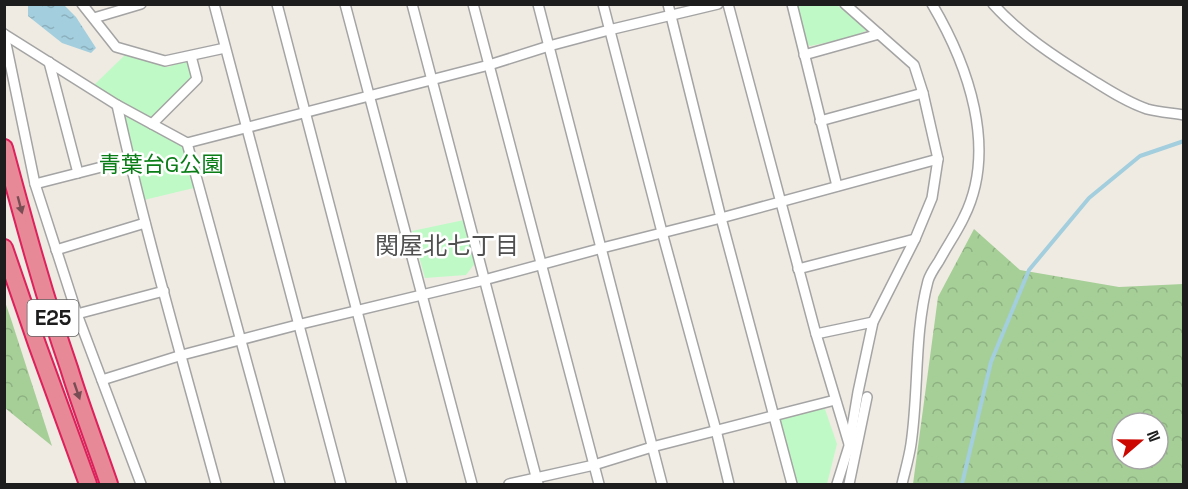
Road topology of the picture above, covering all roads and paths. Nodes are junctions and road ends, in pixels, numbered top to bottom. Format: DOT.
graph roads {
  1 [pos="82,4"];
  2 [pos="141,4"];
  3 [pos="214,4"];
  4 [pos="277,4"];
  5 [pos="345,4"];
  6 [pos="412,4"];
  7 [pos="473,4"];
  8 [pos="538,4"];
  9 [pos="603,4"];
  10 [pos="668,4"];
  11 [pos="718,4"];
  12 [pos="728,4"];
  13 [pos="792,4"];
  14 [pos="845,4"];
  15 [pos="932,4"];
  16 [pos="993,4"];
  17 [pos="670,15"];
  18 [pos="94,18"];
  19 [pos="609,30"];
  20 [pos="4,34"];
  21 [pos="879,34"];
  22 [pos="549,46"];
  23 [pos="225,48"];
  24 [pos="804,55"];
  25 [pos="191,56"];
  26 [pos="49,62"];
  27 [pos="489,65"];
  28 [pos="431,80"];
  29 [pos="923,93"];
  30 [pos="369,96"];
  31 [pos="117,105"];
  32 [pos="306,112"];
  33 [pos="1184,115"];
  34 [pos="820,121"];
  35 [pos="152,124"];
  36 [pos="245,128"];
  37 [pos="187,143"];
  38 [pos="4,148"];
  39 [pos="938,159"];
  40 [pos="129,160"];
  41 [pos="78,173"];
  42 [pos="35,184"];
  43 [pos="837,186"];
  44 [pos="779,201"];
  45 [pos="721,218"];
  46 [pos="145,224"];
  47 [pos="663,232"];
  48 [pos="915,238"];
  49 [pos="4,248"];
  50 [pos="602,248"];
  51 [pos="56,249"];
  52 [pos="542,265"];
  53 [pos="798,269"];
  54 [pos="484,280"];
  55 [pos="164,291"];
  56 [pos="422,294"];
  57 [pos="357,311"];
  58 [pos="77,314"];
  59 [pos="873,322"];
  60 [pos="297,325"];
  61 [pos="816,334"];
  62 [pos="241,340"];
  63 [pos="182,355"];
  64 [pos="102,380"];
  65 [pos="867,397"];
  66 [pos="835,400"];
  67 [pos="774,414"];
  68 [pos="716,430"];
  69 [pos="849,446"];
  70 [pos="652,447"];
  71 [pos="594,465"];
  72 [pos="537,482"];
  73 [pos="88,484"];
  74 [pos="109,484"];
  75 [pos="141,484"];
  76 [pos="216,484"];
  77 [pos="280,484"];
  78 [pos="340,484"];
  79 [pos="402,484"];
  80 [pos="472,484"];
  81 [pos="509,484"];
  82 [pos="599,484"];
  83 [pos="662,484"];
  84 [pos="729,484"];
  85 [pos="792,484"];
  86 [pos="837,484"];
  87 [pos="849,484"];
  88 [pos="902,484"];
  1 -- 18 [label="street"];
  2 -- 18 [label="street"];
  3 -- 23 [label="street"];
  4 -- 32 [label="street"];
  5 -- 30 [label="street"];
  6 -- 28 [label="street"];
  7 -- 27 [label="street"];
  8 -- 22 [label="street"];
  9 -- 19 [label="street"];
  10 -- 17 [label="street"];
  11 -- 17 [label="street"];
  12 -- 44 [label="street"];
  13 -- 24 [label="street"];
  14 -- 21 [label="street"];
  15 -- 88 [label="street"];
  16 -- 33 [label="street"];
  17 -- 19 [label="street"];
  17 -- 45 [label="street"];
  18 -- 25 [label="street"];
  19 -- 22 [label="street"];
  19 -- 47 [label="street"];
  20 -- 26 [label="street"];
  20 -- 42 [label="street"];
  21 -- 24 [label="street"];
  21 -- 29 [label="street"];
  22 -- 27 [label="street"];
  22 -- 50 [label="street"];
  23 -- 25 [label="street"];
  23 -- 36 [label="street"];
  24 -- 34 [label="street"];
  25 -- 35 [label="street"];
  26 -- 31 [label="street"];
  26 -- 41 [label="street"];
  27 -- 28 [label="street"];
  27 -- 52 [label="street"];
  28 -- 30 [label="street"];
  28 -- 54 [label="street"];
  29 -- 34 [label="street"];
  29 -- 39 [label="street"];
  30 -- 32 [label="street"];
  30 -- 56 [label="street"];
  31 -- 35 [label="street"];
  31 -- 40 [label="street"];
  32 -- 36 [label="street"];
  32 -- 57 [label="street"];
  34 -- 43 [label="street"];
  35 -- 37 [label="street"];
  36 -- 37 [label="street"];
  36 -- 60 [label="street"];
  37 -- 62 [label="street"];
  38 -- 74 [label="highway, E25, one-way"];
  39 -- 43 [label="street"];
  39 -- 48 [label="street"];
  40 -- 41 [label="street"];
  40 -- 46 [label="street"];
  41 -- 42 [label="street"];
  42 -- 51 [label="street"];
  43 -- 44 [label="street"];
  44 -- 45 [label="street"];
  44 -- 53 [label="street"];
  45 -- 47 [label="street"];
  45 -- 67 [label="street"];
  46 -- 51 [label="street"];
  46 -- 55 [label="street"];
  47 -- 50 [label="street"];
  47 -- 68 [label="street"];
  48 -- 53 [label="street"];
  48 -- 59 [label="street"];
  49 -- 73 [label="highway, E25"];
  50 -- 52 [label="street"];
  50 -- 70 [label="street"];
  51 -- 58 [label="street"];
  52 -- 54 [label="street"];
  52 -- 71 [label="street"];
  53 -- 61 [label="street"];
  54 -- 56 [label="street"];
  54 -- 72 [label="street"];
  55 -- 58 [label="street"];
  55 -- 63 [label="street"];
  56 -- 57 [label="street"];
  56 -- 80 [label="street"];
  57 -- 60 [label="street"];
  57 -- 79 [label="street"];
  58 -- 64 [label="street"];
  59 -- 61 [label="street"];
  59 -- 69 [label="street"];
  60 -- 62 [label="street"];
  60 -- 78 [label="street"];
  61 -- 66 [label="street"];
  62 -- 63 [label="street"];
  62 -- 77 [label="street"];
  63 -- 64 [label="street"];
  63 -- 76 [label="street"];
  64 -- 75 [label="street"];
  65 -- 87 [label="street"];
  66 -- 67 [label="street"];
  66 -- 69 [label="street"];
  67 -- 68 [label="street"];
  67 -- 85 [label="street"];
  68 -- 70 [label="street"];
  68 -- 84 [label="street"];
  69 -- 86 [label="street"];
  70 -- 71 [label="street"];
  70 -- 83 [label="street"];
  71 -- 72 [label="street"];
  71 -- 82 [label="street"];
  72 -- 81 [label="street"];
}
